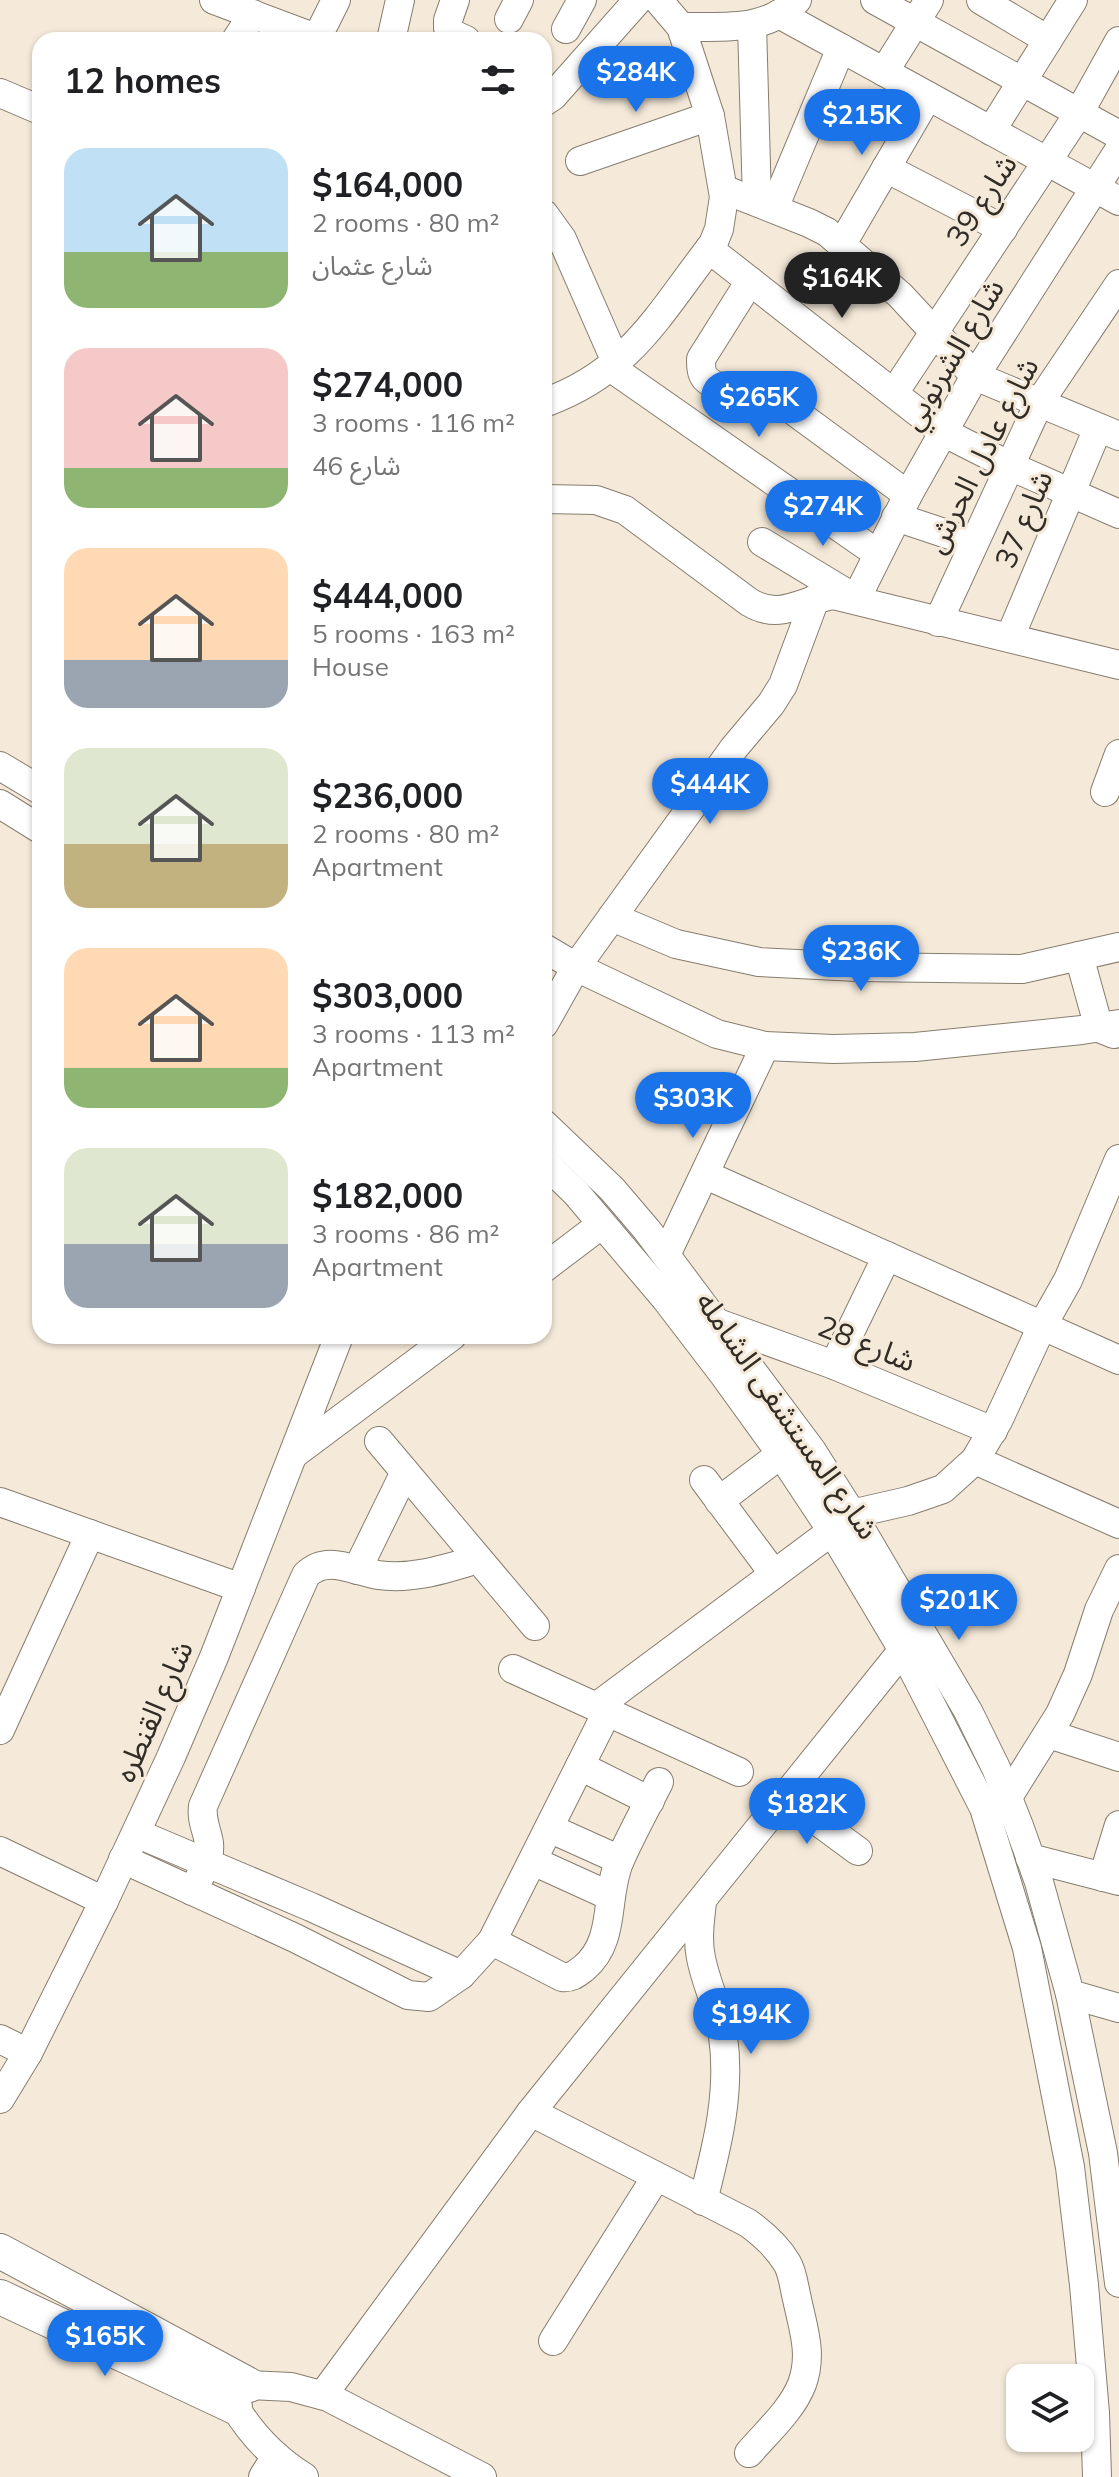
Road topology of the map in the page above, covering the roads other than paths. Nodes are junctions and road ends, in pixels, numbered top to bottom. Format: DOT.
graph roads {
  1 [pos="214,0"];
  2 [pos="336,0"];
  3 [pos="400,0"];
  4 [pos="455,0"];
  5 [pos="582,0"];
  6 [pos="638,0"];
  7 [pos="658,0"];
  8 [pos="875,0"];
  9 [pos="981,0"];
  10 [pos="1073,0"];
  11 [pos="788,7"];
  12 [pos="922,11"];
  13 [pos="253,14"];
  14 [pos="752,25"];
  15 [pos="681,27"];
  16 [pos="566,29"];
  17 [pos="241,32"];
  18 [pos="298,32"];
  19 [pos="320,32"];
  20 [pos="393,32"];
  21 [pos="451,32"];
  22 [pos="1048,40"];
  23 [pos="1119,41"];
  24 [pos="841,48"];
  25 [pos="884,72"];
  26 [pos="1022,81"];
  27 [pos="0,93"];
  28 [pos="928,96"];
  29 [pos="552,97"];
  30 [pos="32,107"];
  31 [pos="1079,113"];
  32 [pos="710,116"];
  33 [pos="991,131"];
  34 [pos="1119,135"];
  35 [pos="1119,150"];
  36 [pos="580,161"];
  37 [pos="1047,162"];
  38 [pos="886,168"];
  39 [pos="723,189"];
  40 [pos="1107,195"];
  41 [pos="765,204"];
  42 [pos="552,225"];
  43 [pos="1003,229"];
  44 [pos="842,244"];
  45 [pos="709,249"];
  46 [pos="750,281"];
  47 [pos="1119,284"];
  48 [pos="934,333"];
  49 [pos="613,364"];
  50 [pos="975,376"];
  51 [pos="894,393"];
  52 [pos="552,400"];
  53 [pos="1039,403"];
  54 [pos="943,432"];
  55 [pos="1108,432"];
  56 [pos="1010,466"];
  57 [pos="1071,493"];
  58 [pos="552,499"];
  59 [pos="902,506"];
  60 [pos="1119,514"];
  61 [pos="762,542"];
  62 [pos="974,543"];
  63 [pos="878,554"];
  64 [pos="815,599"];
  65 [pos="856,599"];
  66 [pos="938,622"];
  67 [pos="1010,637"];
  68 [pos="1119,665"];
  69 [pos="1119,754"];
  70 [pos="0,766"];
  71 [pos="32,785"];
  72 [pos="1105,792"];
  73 [pos="0,804"];
  74 [pos="32,824"];
  75 [pos="612,917"];
  76 [pos="1119,947"];
  77 [pos="552,953"];
  78 [pos="1079,956"];
  79 [pos="576,967"];
  80 [pos="552,1010"];
  81 [pos="1105,1030"];
  82 [pos="765,1046"];
  83 [pos="1119,1058"];
  84 [pos="552,1132"];
  85 [pos="1119,1159"];
  86 [pos="552,1170"];
  87 [pos="706,1175"];
  88 [pos="602,1224"];
  89 [pos="666,1255"];
  90 [pos="887,1256"];
  91 [pos="552,1262"];
  92 [pos="715,1322"];
  93 [pos="1042,1326"];
  94 [pos="336,1344"];
  95 [pos="441,1344"];
  96 [pos="1119,1360"];
  97 [pos="834,1365"];
  98 [pos="993,1431"];
  99 [pos="379,1441"];
  100 [pos="293,1454"];
  101 [pos="781,1454"];
  102 [pos="975,1460"];
  103 [pos="405,1472"];
  104 [pos="0,1502"];
  105 [pos="836,1522"];
  106 [pos="1119,1524"];
  107 [pos="90,1534"];
  108 [pos="478,1559"];
  109 [pos="1119,1569"];
  110 [pos="357,1570"];
  111 [pos="774,1574"];
  112 [pos="241,1588"];
  113 [pos="535,1626"];
  114 [pos="903,1650"];
  115 [pos="513,1669"];
  116 [pos="602,1710"];
  117 [pos="0,1730"];
  118 [pos="1049,1734"];
  119 [pos="1119,1757"];
  120 [pos="580,1766"];
  121 [pos="739,1772"];
  122 [pos="1008,1797"];
  123 [pos="786,1798"];
  124 [pos="1119,1825"];
  125 [pos="549,1828"];
  126 [pos="136,1833"];
  127 [pos="0,1851"];
  128 [pos="858,1851"];
  129 [pos="1030,1858"];
  130 [pos="123,1859"];
  131 [pos="620,1860"];
  132 [pos="533,1861"];
  133 [pos="207,1863"];
  134 [pos="246,1879"];
  135 [pos="1111,1879"];
  136 [pos="192,1891"];
  137 [pos="610,1896"];
  138 [pos="104,1901"];
  139 [pos="702,1902"];
  140 [pos="311,1907"];
  141 [pos="232,1910"];
  142 [pos="346,1923"];
  143 [pos="295,1938"];
  144 [pos="492,1941"];
  145 [pos="331,1956"];
  146 [pos="461,1975"];
  147 [pos="1070,1994"];
  148 [pos="1119,2008"];
  149 [pos="0,2039"];
  150 [pos="28,2053"];
  151 [pos="0,2099"];
  152 [pos="531,2112"];
  153 [pos="656,2177"];
  154 [pos="703,2201"];
  155 [pos="0,2251"];
  156 [pos="1119,2283"];
  157 [pos="0,2297"];
  158 [pos="553,2341"];
  159 [pos="323,2395"];
  160 [pos="242,2396"];
  161 [pos="749,2453"];
  162 [pos="269,2466"];
  163 [pos="304,2477"];
  164 [pos="482,2477"];
  165 [pos="1097,2477"];
  1 -- 13 [label="street"];
  2 -- 19 [label="street"];
  3 -- 20 [label="street"];
  4 -- 21 [label="street"];
  5 -- 16 [label="street"];
  6 -- 29 [label="street"];
  7 -- 15 [label="street"];
  8 -- 12 [label="street"];
  9 -- 22 [label="street"];
  10 -- 22 [label="street"];
  11 -- 14 [label="street"];
  11 -- 24 [label="street"];
  12 -- 25 [label="street"];
  12 -- 26 [label="street"];
  13 -- 17 [label="street"];
  13 -- 18 [label="street"];
  14 -- 15 [label="street"];
  14 -- 41 [label="street"];
  15 -- 32 [label="street"];
  22 -- 26 [label="street"];
  23 -- 31 [label="street, شارع 39"];
  24 -- 25 [label="street"];
  24 -- 41 [label="street"];
  25 -- 28 [label="street"];
  26 -- 31 [label="street"];
  26 -- 33 [label="street"];
  27 -- 30 [label="street"];
  28 -- 33 [label="street"];
  28 -- 38 [label="street"];
  31 -- 34 [label="street"];
  31 -- 37 [label="street, شارع 39"];
  32 -- 36 [label="street"];
  32 -- 39 [label="street"];
  33 -- 37 [label="street"];
  35 -- 40 [label="street, شارع الشرنوبي"];
  37 -- 40 [label="street"];
  37 -- 43 [label="street, شارع 39"];
  38 -- 43 [label="street"];
  38 -- 44 [label="street"];
  39 -- 41 [label="street"];
  39 -- 45 [label="street"];
  40 -- 50 [label="street, شارع الشرنوبي"];
  41 -- 44 [label="street"];
  42 -- 49 [label="street"];
  43 -- 48 [label="street, شارع 39"];
  44 -- 48 [label="street"];
  45 -- 46 [label="street"];
  45 -- 49 [label="street"];
  46 -- 51 [label="street"];
  46 -- 59 [label="street"];
  47 -- 53 [label="street, شارع عادل الحرش"];
  48 -- 50 [label="street"];
  48 -- 51 [label="street, شارع 39"];
  49 -- 52 [label="street"];
  49 -- 63 [label="street"];
  50 -- 53 [label="street"];
  50 -- 54 [label="street, شارع الشرنوبي"];
  51 -- 54 [label="street"];
  53 -- 55 [label="street"];
  53 -- 56 [label="street, شارع عادل الحرش"];
  54 -- 56 [label="street"];
  54 -- 59 [label="street, شارع الشرنوبي"];
  55 -- 57 [label="street, شارع 37"];
  56 -- 57 [label="street"];
  56 -- 62 [label="street, شارع عادل الحرش"];
  57 -- 60 [label="street"];
  57 -- 67 [label="street, شارع 37"];
  58 -- 64 [label="street"];
  59 -- 62 [label="street"];
  59 -- 63 [label="street, شارع الشرنوبي"];
  61 -- 65 [label="street"];
  62 -- 66 [label="street, شارع عادل الحرش"];
  63 -- 65 [label="street, شارع الشرنوبي"];
  64 -- 65 [label="street"];
  64 -- 75 [label="street"];
  65 -- 66 [label="street"];
  66 -- 67 [label="street"];
  67 -- 68 [label="street"];
  69 -- 72 [label="street"];
  70 -- 71 [label="street"];
  73 -- 74 [label="street"];
  75 -- 78 [label="street"];
  75 -- 79 [label="street"];
  76 -- 78 [label="street"];
  77 -- 79 [label="street"];
  78 -- 81 [label="street"];
  79 -- 80 [label="street"];
  79 -- 82 [label="street"];
  81 -- 82 [label="street"];
  81 -- 83 [label="street"];
  82 -- 87 [label="street"];
  84 -- 89 [label="street, شارع المستشفى الشامله"];
  85 -- 93 [label="street"];
  86 -- 88 [label="street, شارع المستشفى الشامله"];
  87 -- 89 [label="street"];
  87 -- 90 [label="street"];
  88 -- 91 [label="street"];
  88 -- 101 [label="street, شارع المستشفى الشامله"];
  89 -- 92 [label="street, شارع المستشفى الشامله"];
  90 -- 93 [label="street"];
  90 -- 97 [label="street"];
  92 -- 97 [label="street, شارع 28"];
  92 -- 105 [label="street, شارع المستشفى الشامله"];
  93 -- 96 [label="street"];
  93 -- 98 [label="street"];
  94 -- 100 [label="street, شارع القنطره"];
  95 -- 100 [label="street"];
  97 -- 98 [label="street, شارع 28"];
  98 -- 102 [label="street"];
  99 -- 103 [label="street"];
  100 -- 112 [label="street, شارع القنطره"];
  101 -- 105 [label="street, شارع المستشفى الشامله"];
  101 -- 111 [label="street"];
  102 -- 105 [label="street"];
  102 -- 106 [label="street"];
  103 -- 108 [label="street"];
  103 -- 110 [label="street"];
  104 -- 107 [label="street"];
  105 -- 111 [label="street"];
  105 -- 114 [label="street, شارع المستشفى الشامله"];
  105 -- 122 [label="street, شارع المستشفى الشامله"];
  107 -- 112 [label="street"];
  107 -- 117 [label="street"];
  108 -- 110 [label="street"];
  108 -- 113 [label="street"];
  109 -- 118 [label="street"];
  110 -- 133 [label="street"];
  111 -- 116 [label="street"];
  112 -- 126 [label="street, شارع القنطره"];
  114 -- 123 [label="street"];
  114 -- 165 [label="street, شارع المستشفى الشامله"];
  115 -- 116 [label="street"];
  116 -- 120 [label="street"];
  116 -- 121 [label="street"];
  118 -- 119 [label="street"];
  118 -- 122 [label="street"];
  120 -- 125 [label="street"];
  120 -- 131 [label="street"];
  122 -- 129 [label="street, شارع المستشفى الشامله"];
  123 -- 128 [label="street"];
  123 -- 139 [label="street"];
  124 -- 135 [label="street"];
  125 -- 131 [label="street"];
  125 -- 132 [label="street"];
  126 -- 130 [label="street, شارع القنطره"];
  126 -- 133 [label="street"];
  127 -- 138 [label="street"];
  129 -- 135 [label="street"];
  129 -- 147 [label="street, شارع المستشفى الشامله"];
  130 -- 136 [label="street"];
  130 -- 138 [label="street, شارع القنطره"];
  131 -- 137 [label="street"];
  132 -- 137 [label="street"];
  132 -- 144 [label="street"];
  133 -- 134 [label="street"];
  133 -- 136 [label="street"];
  134 -- 140 [label="street"];
  134 -- 141 [label="street"];
  136 -- 141 [label="street"];
  137 -- 144 [label="street"];
  138 -- 150 [label="street, شارع القنطره"];
  139 -- 152 [label="street"];
  139 -- 154 [label="street"];
  140 -- 142 [label="street"];
  140 -- 143 [label="street"];
  141 -- 143 [label="street"];
  142 -- 145 [label="street"];
  142 -- 146 [label="street"];
  143 -- 145 [label="street"];
  144 -- 146 [label="street"];
  145 -- 146 [label="street"];
  147 -- 148 [label="street"];
  147 -- 156 [label="street, شارع المستشفى الشامله"];
  149 -- 150 [label="street"];
  150 -- 151 [label="street, شارع القنطره"];
  152 -- 153 [label="street"];
  152 -- 159 [label="street"];
  153 -- 154 [label="street"];
  153 -- 158 [label="street"];
  154 -- 161 [label="street"];
  155 -- 160 [label="main road"];
  157 -- 160 [label="main road"];
  159 -- 160 [label="street"];
  159 -- 164 [label="street"];
  160 -- 162 [label="street"];
  162 -- 163 [label="street"];
}
